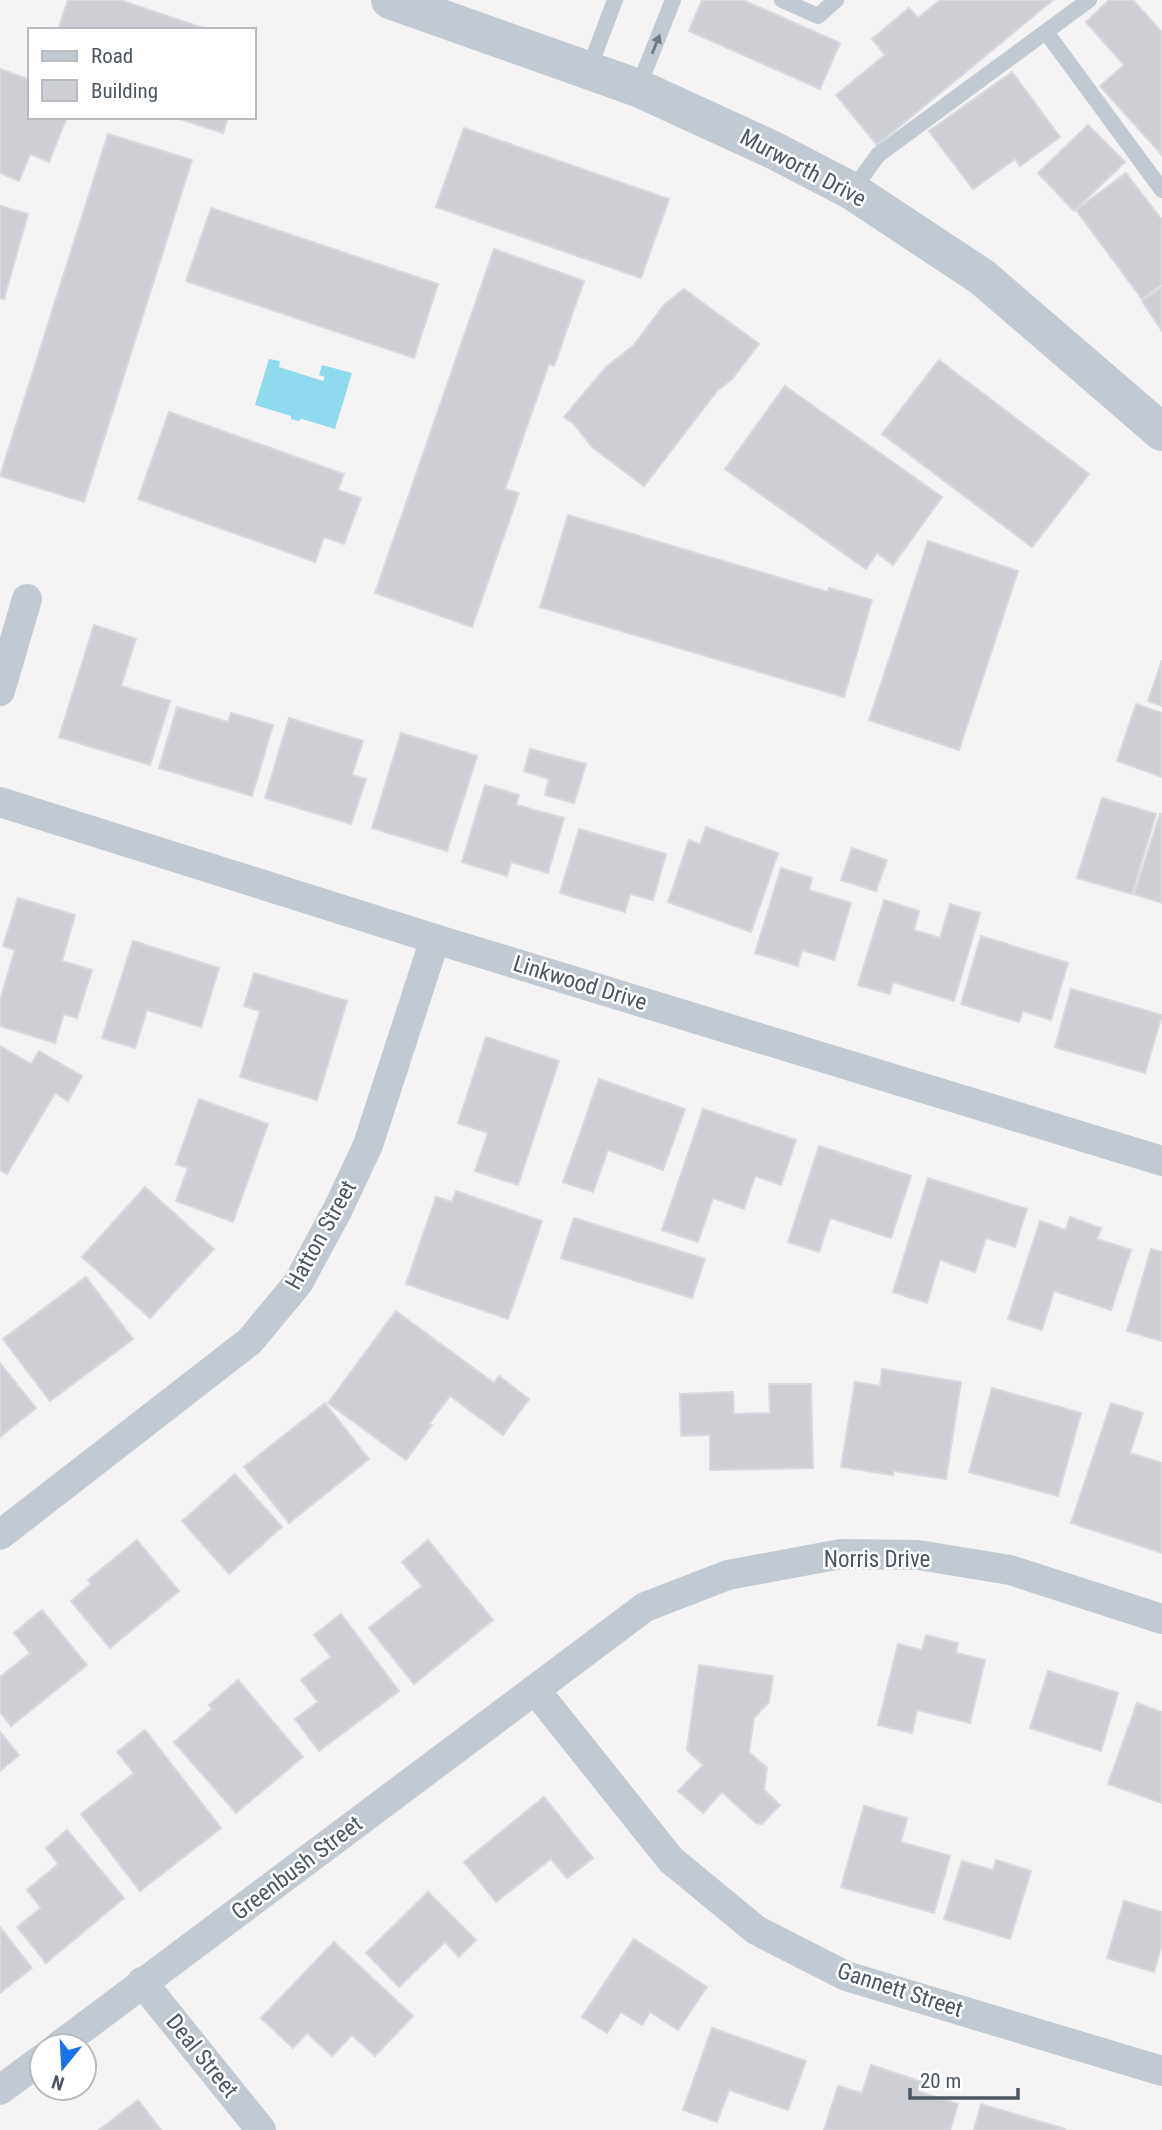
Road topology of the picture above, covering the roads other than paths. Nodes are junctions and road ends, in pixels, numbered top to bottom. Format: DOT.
graph roads {
  1 [pos="390,0"];
  2 [pos="615,0"];
  3 [pos="673,0"];
  4 [pos="782,0"];
  5 [pos="836,0"];
  6 [pos="1089,0"];
  7 [pos="1046,32"];
  8 [pos="589,69"];
  9 [pos="638,88"];
  10 [pos="1162,190"];
  11 [pos="852,191"];
  12 [pos="1162,432"];
  13 [pos="27,599"];
  14 [pos="0,691"];
  15 [pos="0,802"];
  16 [pos="435,939"];
  17 [pos="1162,1161"];
  18 [pos="0,1535"];
  19 [pos="1162,1619"];
  20 [pos="536,1691"];
  21 [pos="142,1982"];
  22 [pos="77,2032"];
  23 [pos="28,2069"];
  24 [pos="1162,2071"];
  25 [pos="0,2090"];
  26 [pos="261,2130"];
  1 -- 8 [label="street, Murworth Drive"];
  2 -- 8 [label="lane"];
  9 -- 3 [label="lane, one-way"];
  4 -- 5 [label="lane"];
  6 -- 7 [label="lane"];
  7 -- 10 [label="lane"];
  7 -- 11 [label="lane"];
  8 -- 9 [label="street, Murworth Drive"];
  9 -- 11 [label="street, Murworth Drive"];
  11 -- 12 [label="street, Murworth Drive"];
  13 -- 14 [label="street"];
  15 -- 16 [label="street, Linkwood Drive"];
  16 -- 17 [label="street, Linkwood Drive"];
  16 -- 18 [label="street, Hatton Street"];
  19 -- 20 [label="street, Norris Drive"];
  20 -- 21 [label="street, Greenbush Street"];
  20 -- 24 [label="street, Gannett Street"];
  21 -- 22 [label="street, Greenbush Street"];
  21 -- 26 [label="street, Deal Street"];
  23 -- 25 [label="street"];
}
